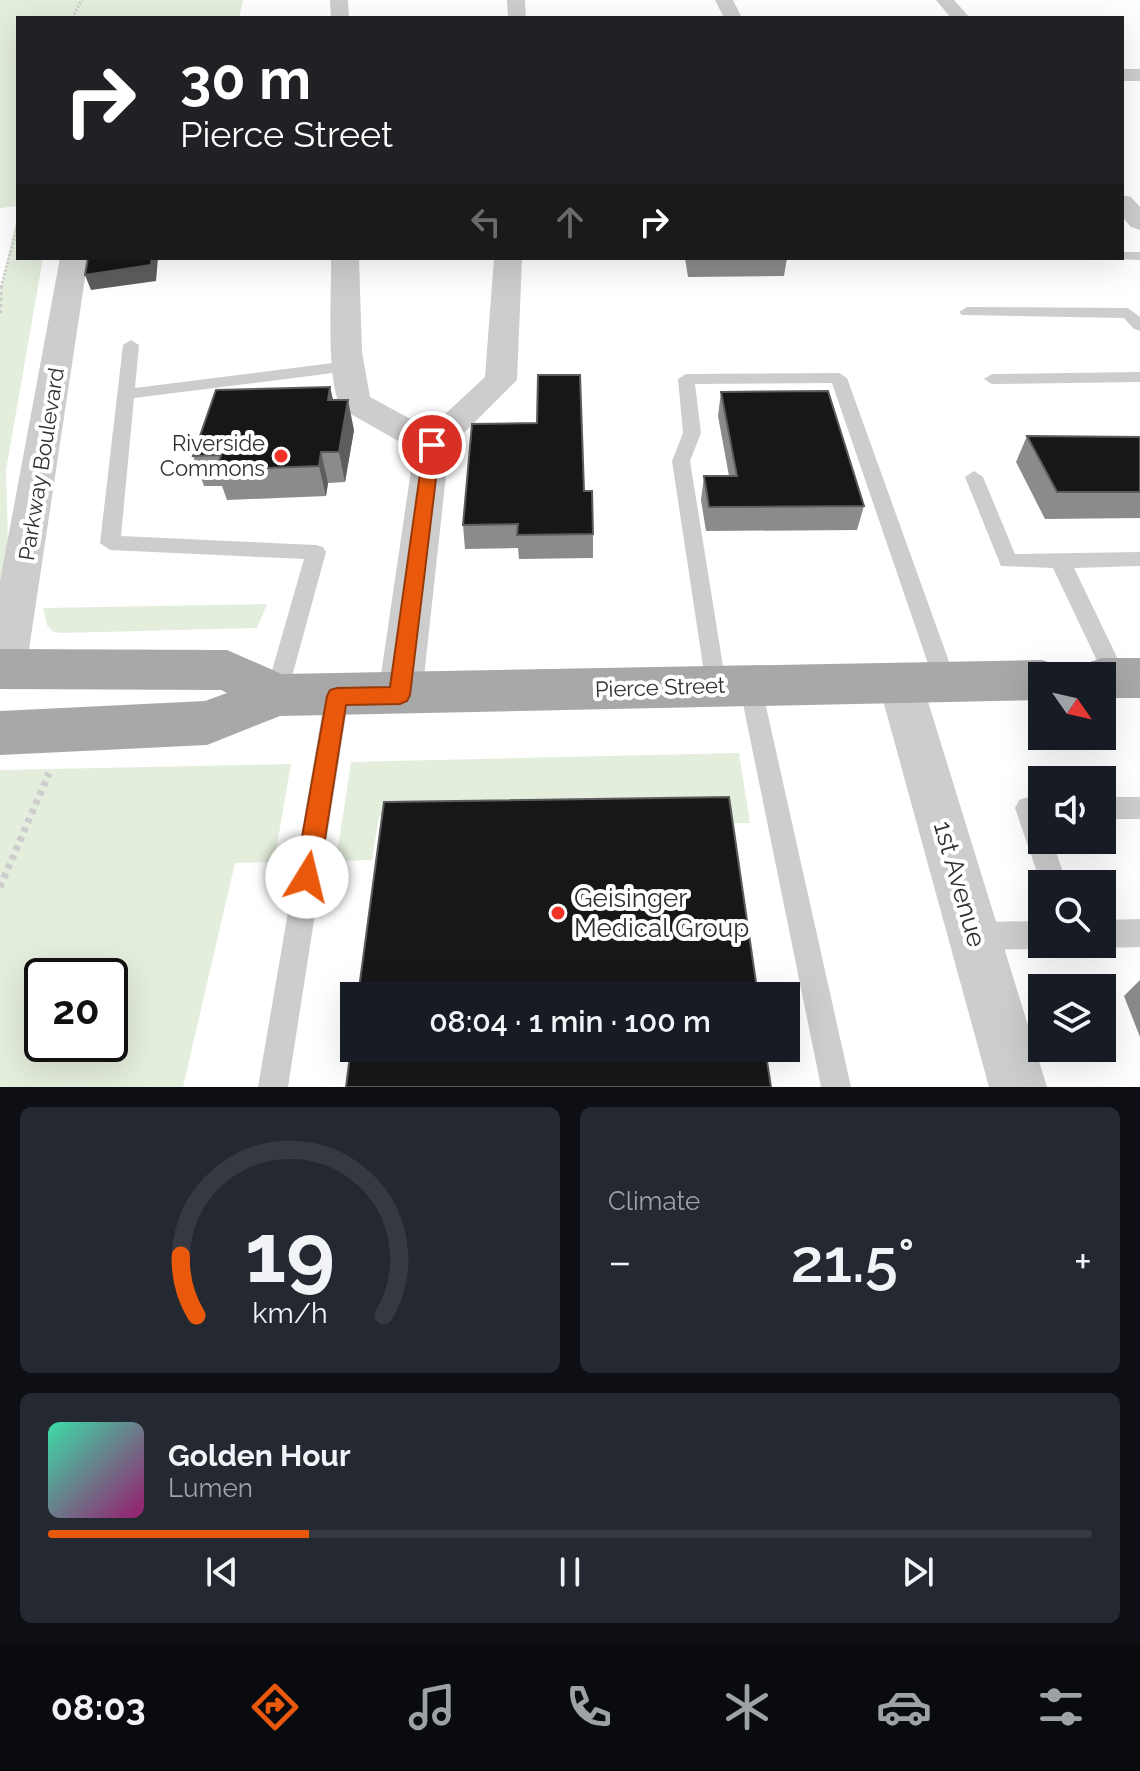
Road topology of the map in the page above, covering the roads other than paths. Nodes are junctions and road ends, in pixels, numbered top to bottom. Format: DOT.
graph roads {
  1 [pos="945,0"];
  2 [pos="959,16"];
  3 [pos="1124,204"];
  4 [pos="1140,222"];
  5 [pos="74,260"];
  6 [pos="345,260"];
  7 [pos="508,260"];
  8 [pos="967,312"];
  9 [pos="1140,326"];
  10 [pos="131,345"];
  11 [pos="349,366"];
  12 [pos="1140,377"];
  13 [pos="992,379"];
  14 [pos="126,394"];
  15 [pos="432,445"];
  16 [pos="974,477"];
  17 [pos="1140,559"];
  18 [pos="1060,561"];
  19 [pos="3,669"];
  20 [pos="1119,678"];
  21 [pos="1028,680"];
  22 [pos="922,682"];
  23 [pos="733,684"];
  24 [pos="277,695"];
  25 [pos="400,695"];
  26 [pos="337,696"];
  27 [pos="0,733"];
  28 [pos="1116,808"];
  29 [pos="1140,808"];
  30 [pos="1140,933"];
  31 [pos="1116,934"];
  32 [pos="1028,935"];
  33 [pos="975,936"];
  34 [pos="273,1087"];
  35 [pos="836,1087"];
  36 [pos="1018,1087"];
  1 -- 2 [label="street"];
  3 -- 4 [label="street"];
  5 -- 19 [label="street, Parkway Boulevard"];
  6 -- 11 [label="street"];
  7 -- 15 [label="street"];
  8 -- 9 [label="lane"];
  10 -- 14 [label="lane"];
  11 -- 14 [label="lane"];
  11 -- 15 [label="street"];
  12 -- 13 [label="lane"];
  14 -- 24 [label="lane"];
  15 -- 25 [label="street"];
  16 -- 18 [label="lane"];
  17 -- 18 [label="lane"];
  18 -- 20 [label="lane"];
  19 -- 24 [label="main road, Pierce Street"];
  21 -- 22 [label="main road, Pierce Street"];
  22 -- 23 [label="main road, Pierce Street"];
  22 -- 23 [label="lane"];
  22 -- 33 [label="street, 1st Avenue"];
  23 -- 25 [label="main road, Pierce Street"];
  23 -- 35 [label="lane"];
  24 -- 26 [label="main road, Pierce Street"];
  24 -- 27 [label="main road, Pierce Street"];
  25 -- 26 [label="main road, Pierce Street"];
  26 -- 34 [label="lane"];
  28 -- 29 [label="lane"];
  30 -- 31 [label="lane"];
  32 -- 33 [label="lane"];
  33 -- 36 [label="street, 1st Avenue"];
}
